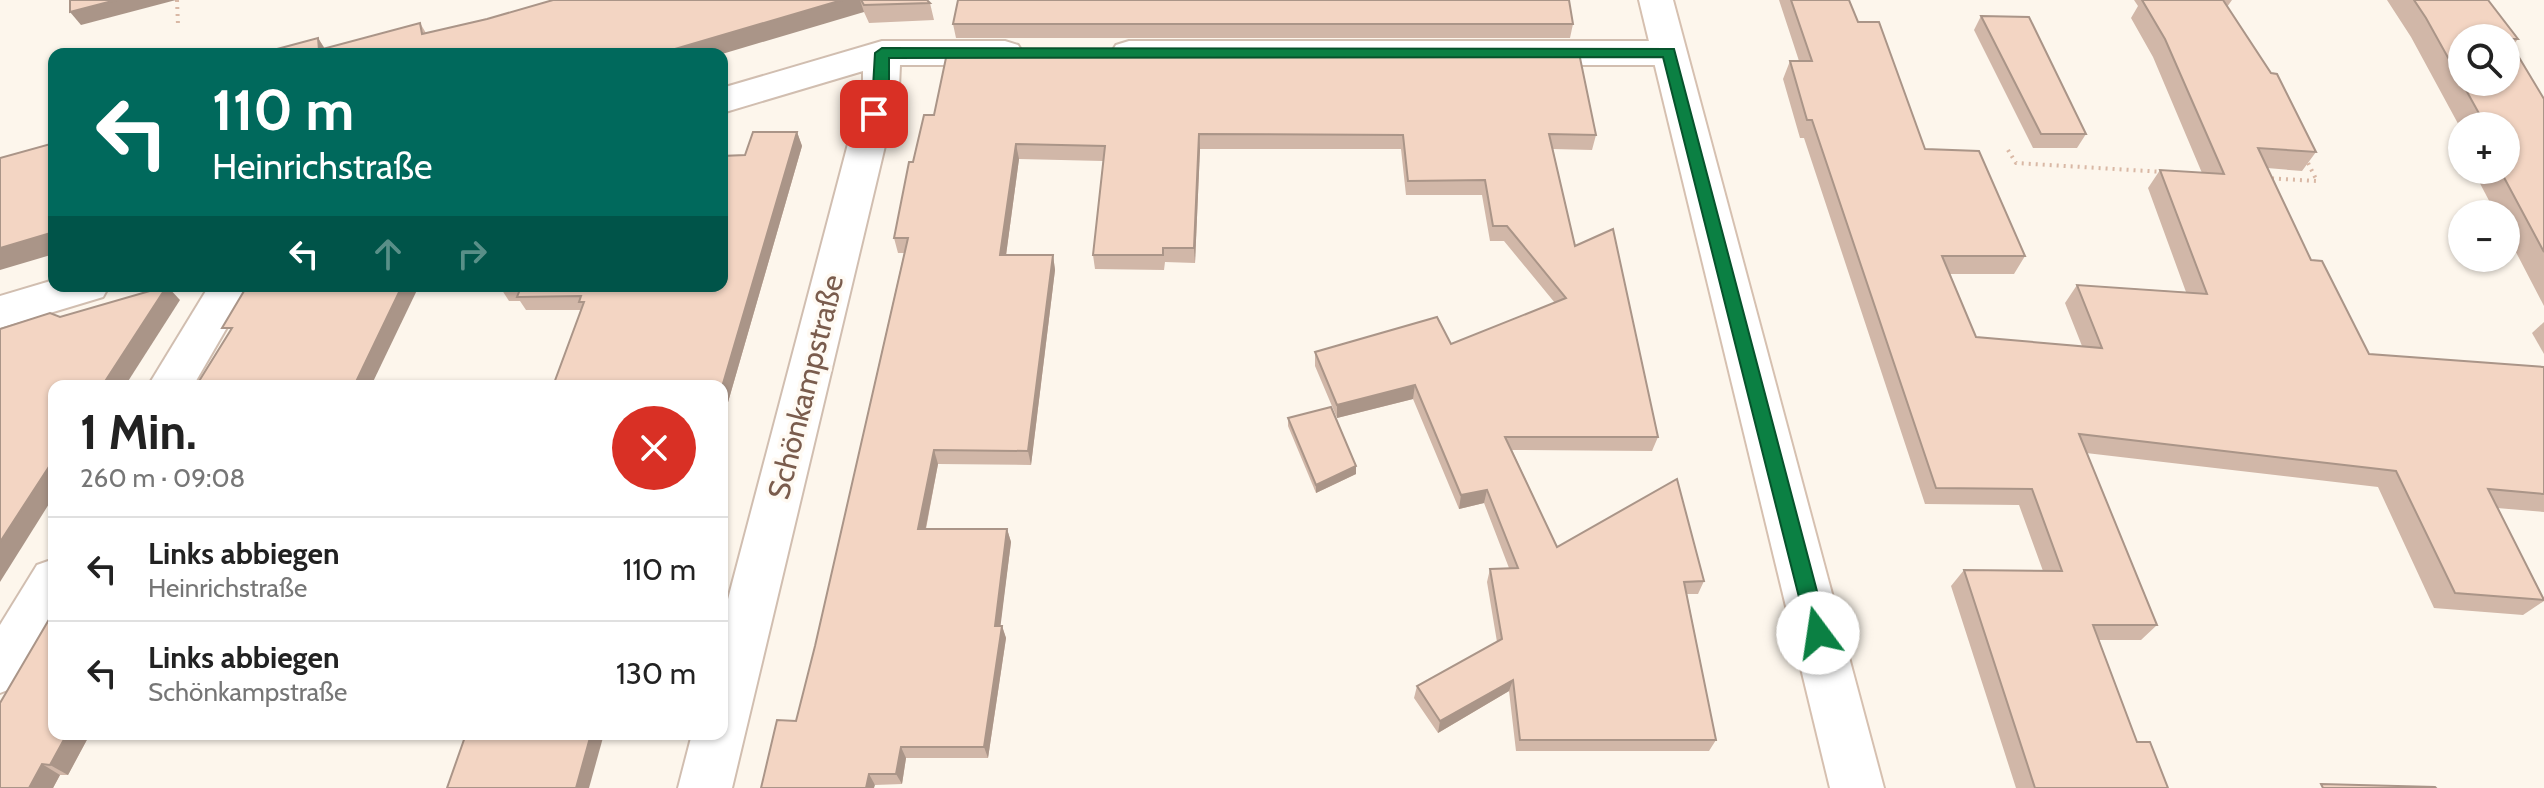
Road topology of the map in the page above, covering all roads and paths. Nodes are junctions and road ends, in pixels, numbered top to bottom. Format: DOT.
graph roads {
  1 [pos="177,0"];
  2 [pos="1656,0"];
  3 [pos="178,25"];
  4 [pos="882,53"];
  5 [pos="1042,53"];
  6 [pos="1090,53"];
  7 [pos="1669,53"];
  8 [pos="728,99"];
  9 [pos="2300,147"];
  10 [pos="2008,150"];
  11 [pos="2171,172"];
  12 [pos="2270,190"];
  13 [pos="68,292"];
  14 [pos="226,292"];
  15 [pos="0,312"];
  16 [pos="174,380"];
  17 [pos="48,590"];
  18 [pos="0,670"];
  19 [pos="728,696"];
  20 [pos="717,740"];
  21 [pos="705,788"];
  22 [pos="1857,788"];
  1 -- 3 [label="path"];
  2 -- 7 [label="street"];
  4 -- 5 [label="street"];
  4 -- 8 [label="street"];
  4 -- 19 [label="street, Schönkampstraße"];
  6 -- 7 [label="street"];
  7 -- 22 [label="street"];
  9 -- 12 [label="path"];
  10 -- 11 [label="path"];
  13 -- 15 [label="street"];
  14 -- 16 [label="street"];
  17 -- 18 [label="street"];
  20 -- 21 [label="street"];
}
